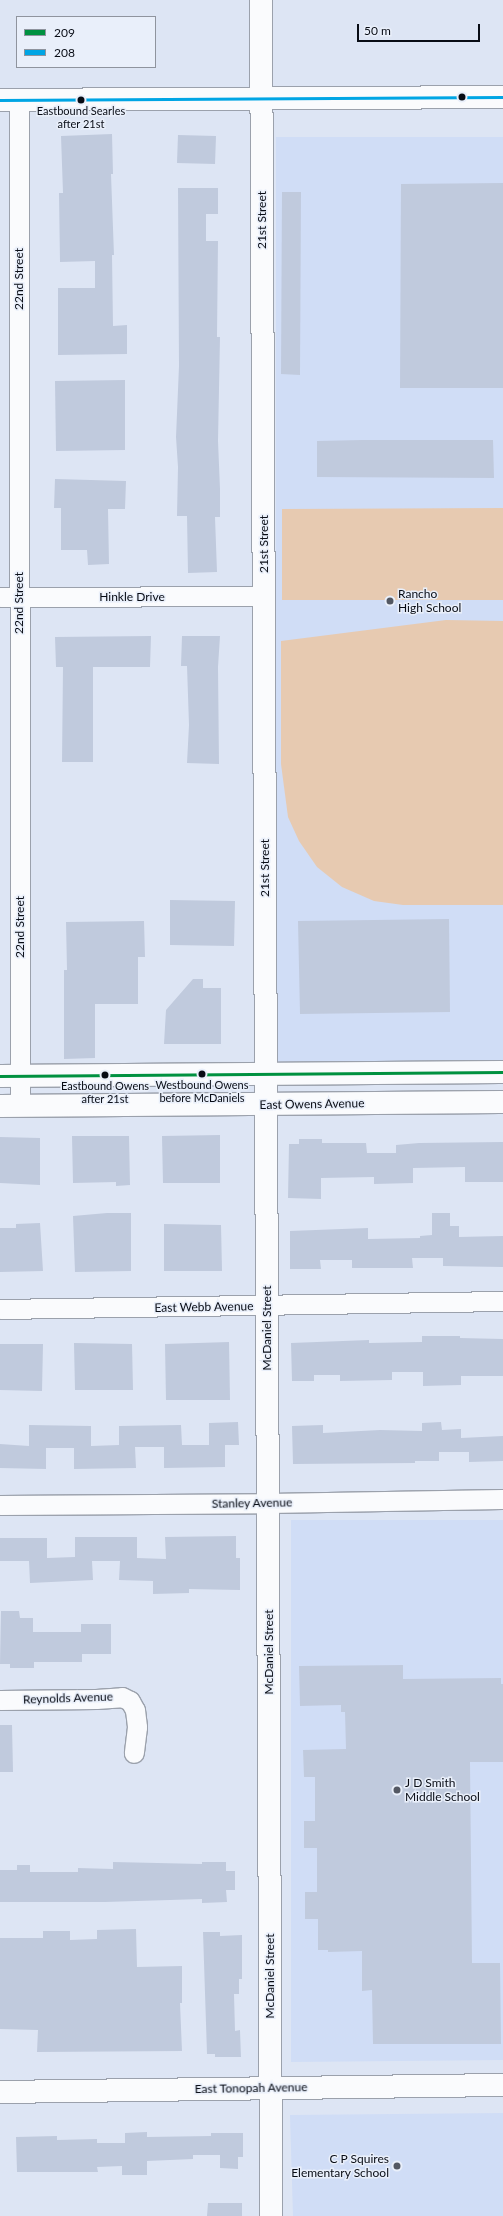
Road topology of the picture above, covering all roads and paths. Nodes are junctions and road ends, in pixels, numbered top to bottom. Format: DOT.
graph roads {
  1 [pos="261,0"];
  2 [pos="503,97"];
  3 [pos="262,98"];
  4 [pos="9,100"];
  5 [pos="264,596"];
  6 [pos="0,597"];
  7 [pos="20,597"];
  8 [pos="500,1072"];
  9 [pos="10,1076"];
  10 [pos="266,1089"];
  11 [pos="469,1102"];
  12 [pos="503,1102"];
  13 [pos="10,1106"];
  14 [pos="503,1301"];
  15 [pos="267,1306"];
  16 [pos="0,1309"];
  17 [pos="503,1499"];
  18 [pos="268,1503"];
  19 [pos="0,1505"];
  20 [pos="0,1700"];
  21 [pos="134,1753"];
  22 [pos="503,2085"];
  23 [pos="271,2088"];
  24 [pos="0,2092"];
  25 [pos="271,2216"];
  1 -- 3 [label="street, 21st Street"];
  2 -- 3 [label="street"];
  3 -- 4 [label="street"];
  3 -- 5 [label="street, 21st Street"];
  4 -- 7 [label="street, 22nd Street"];
  5 -- 7 [label="street, Hinkle Drive"];
  5 -- 10 [label="street, 21st Street"];
  6 -- 7 [label="street, Hinkle Drive"];
  7 -- 9 [label="street, 22nd Street"];
  8 -- 10 [label="street, East Owens Avenue"];
  8 -- 11 [label="street"];
  9 -- 10 [label="street, East Owens Avenue"];
  9 -- 13 [label="street, 22nd Street"];
  10 -- 11 [label="street, East Owens Avenue"];
  10 -- 13 [label="street, East Owens Avenue"];
  10 -- 15 [label="street, McDaniel Street"];
  11 -- 12 [label="street, East Owens Avenue"];
  14 -- 15 [label="street, East Webb Avenue"];
  15 -- 16 [label="street, East Webb Avenue"];
  15 -- 18 [label="street, McDaniel Street"];
  17 -- 18 [label="street, Stanley Avenue"];
  18 -- 19 [label="street, Stanley Avenue"];
  18 -- 23 [label="street, McDaniel Street"];
  20 -- 21 [label="street, Reynolds Avenue"];
  22 -- 23 [label="street, East Tonopah Avenue"];
  23 -- 24 [label="street, East Tonopah Avenue"];
  23 -- 25 [label="street, McDaniel Street"];
}
